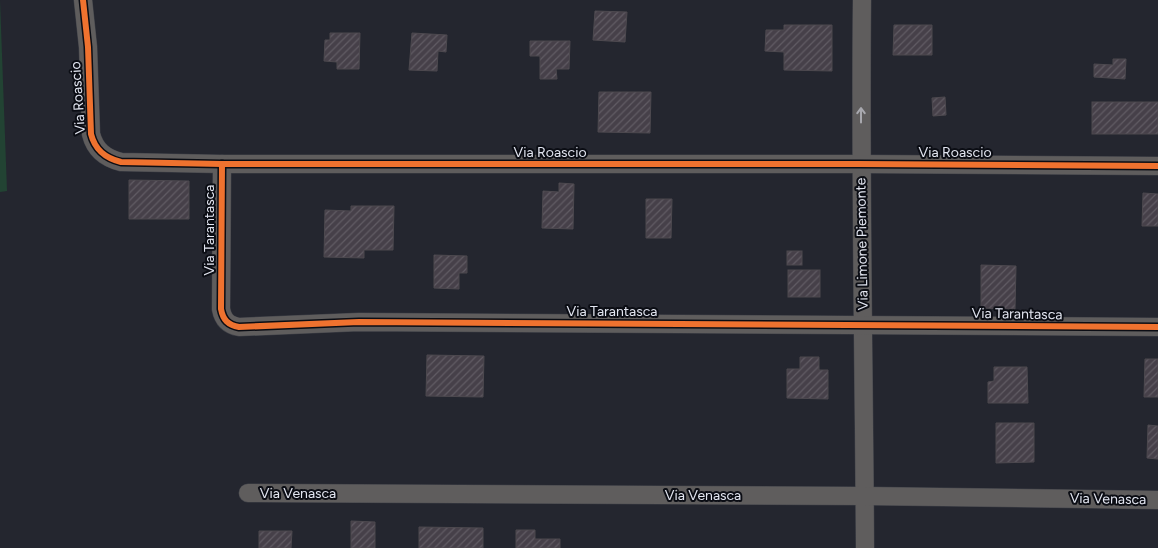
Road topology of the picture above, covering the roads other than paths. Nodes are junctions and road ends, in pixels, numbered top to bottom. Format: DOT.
graph roads {
  1 [pos="83,0"];
  2 [pos="862,0"];
  3 [pos="222,164"];
  4 [pos="860,164"];
  5 [pos="1158,166"];
  6 [pos="864,325"];
  7 [pos="1158,327"];
  8 [pos="248,492"];
  9 [pos="865,496"];
  10 [pos="1158,500"];
  11 [pos="865,548"];
  1 -- 3 [label="street, Via Roascio"];
  4 -- 2 [label="street, Via Limone Piemonte, one-way"];
  3 -- 4 [label="street, Via Roascio"];
  3 -- 6 [label="street, Via Tarantasca"];
  4 -- 5 [label="street, Via Roascio"];
  4 -- 6 [label="street, Via Limone Piemonte"];
  6 -- 7 [label="street, Via Tarantasca"];
  6 -- 9 [label="street, Via Limone Piemonte"];
  8 -- 9 [label="street, Via Venasca"];
  9 -- 10 [label="street, Via Venasca"];
  9 -- 11 [label="street, Via Limone Piemonte"];
}
